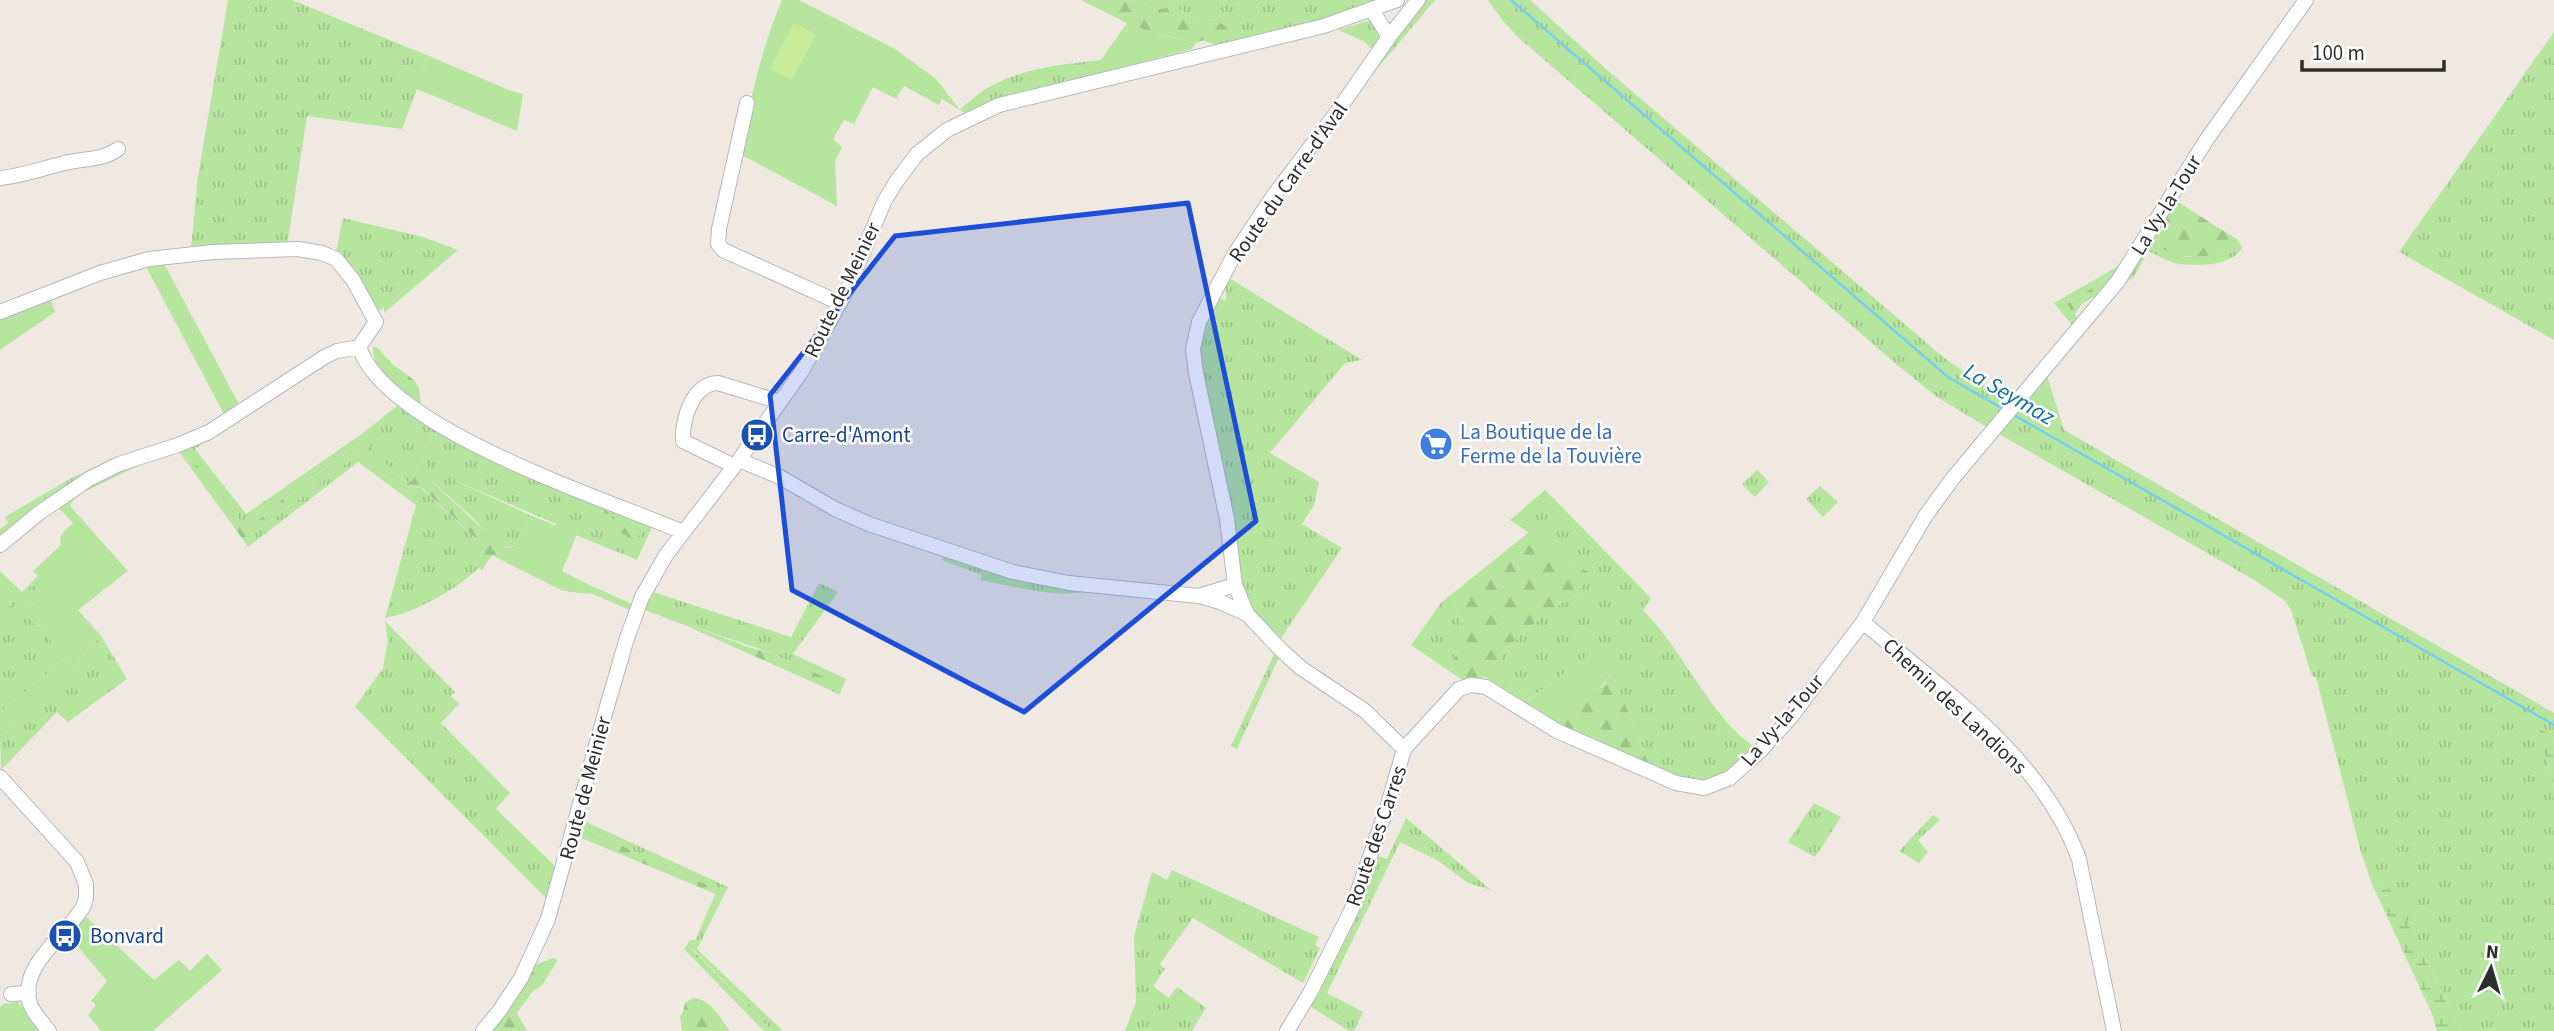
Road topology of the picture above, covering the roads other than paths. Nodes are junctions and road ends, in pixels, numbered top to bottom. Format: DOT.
graph roads {
  1 [pos="1397,0"];
  2 [pos="1418,0"];
  3 [pos="2306,0"];
  4 [pos="1372,10"];
  5 [pos="1388,37"];
  6 [pos="747,103"];
  7 [pos="118,149"];
  8 [pos="0,178"];
  9 [pos="841,303"];
  10 [pos="0,312"];
  11 [pos="359,347"];
  12 [pos="780,402"];
  13 [pos="737,463"];
  14 [pos="683,532"];
  15 [pos="0,545"];
  16 [pos="1235,585"];
  17 [pos="1199,596"];
  18 [pos="1247,614"];
  19 [pos="1863,622"];
  20 [pos="1404,750"];
  21 [pos="0,777"];
  22 [pos="29,993"];
  23 [pos="11,994"];
  24 [pos="49,1031"];
  25 [pos="483,1031"];
  26 [pos="1287,1031"];
  27 [pos="2114,1031"];
  1 -- 4 [label="street, Route de Meinier"];
  2 -- 5 [label="street, Route du Carre-d'Aval"];
  3 -- 19 [label="street, La Vy-la-Tour"];
  4 -- 5 [label="street"];
  4 -- 9 [label="street, Route de Meinier"];
  5 -- 16 [label="street, Route du Carre-d'Aval"];
  6 -- 9 [label="street"];
  7 -- 8 [label="street"];
  9 -- 12 [label="street, Route de Meinier"];
  10 -- 11 [label="street"];
  11 -- 14 [label="street"];
  11 -- 15 [label="street"];
  12 -- 13 [label="street, Route de Meinier"];
  12 -- 13 [label="street, Route des Carres"];
  13 -- 14 [label="street, Route de Meinier"];
  13 -- 17 [label="street, Route des Carres"];
  14 -- 25 [label="street, Route de Meinier"];
  16 -- 17 [label="street, Route des Carres"];
  16 -- 18 [label="street, Route des Carres"];
  17 -- 18 [label="street, Route des Carres"];
  18 -- 20 [label="street, Route des Carres"];
  19 -- 20 [label="street, La Vy-la-Tour"];
  19 -- 27 [label="street, Chemin des Landions"];
  20 -- 26 [label="street, Route des Carres"];
  21 -- 22 [label="street"];
  22 -- 23 [label="street"];
  22 -- 24 [label="street"];
}
